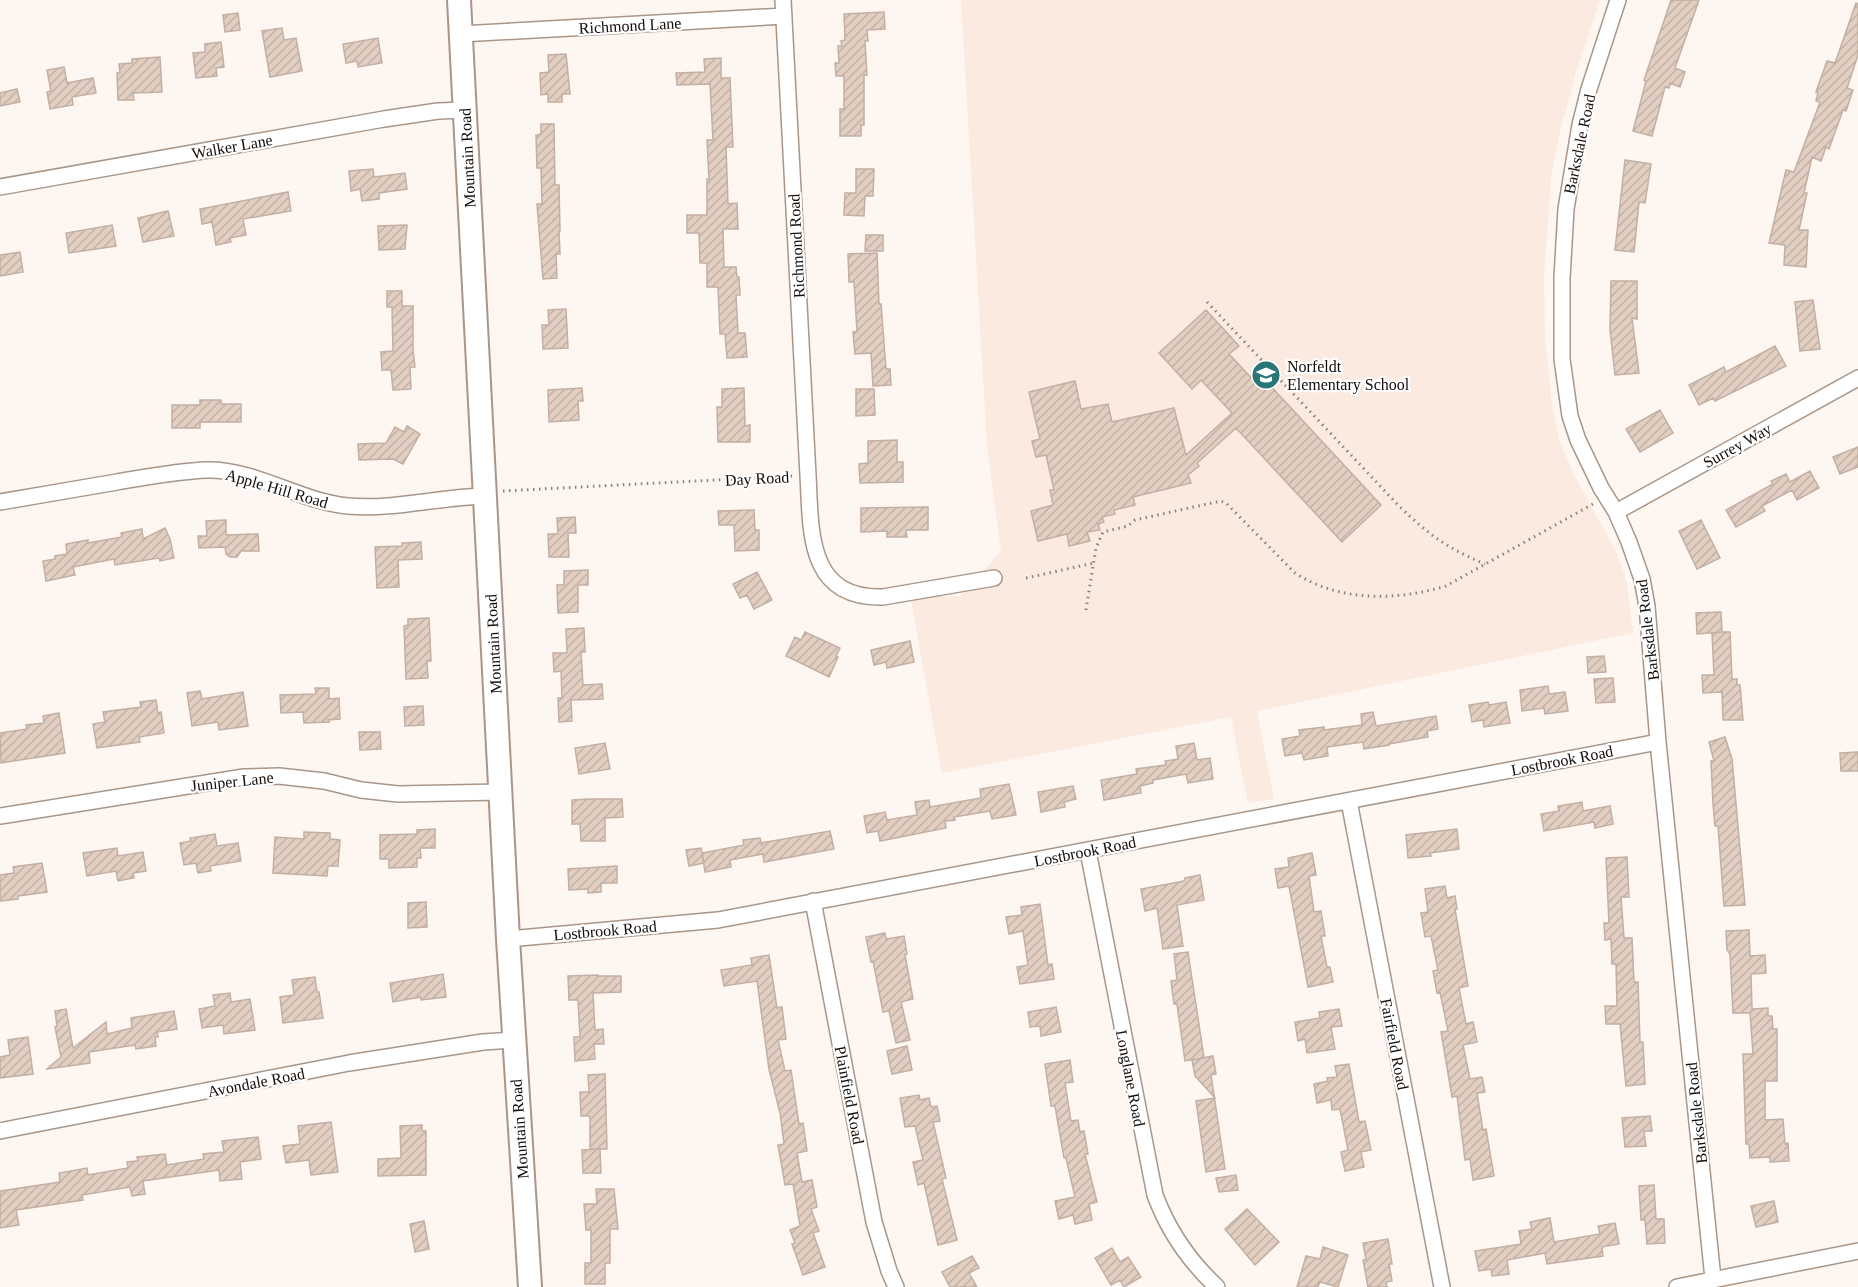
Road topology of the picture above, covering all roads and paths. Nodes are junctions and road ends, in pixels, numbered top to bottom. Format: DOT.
graph roads {
  1 [pos="459,0"];
  2 [pos="783,0"];
  3 [pos="1618,0"];
  4 [pos="784,16"];
  5 [pos="461,34"];
  6 [pos="465,110"];
  7 [pos="0,188"];
  8 [pos="1207,302"];
  9 [pos="1858,378"];
  10 [pos="808,475"];
  11 [pos="491,494"];
  12 [pos="1597,501"];
  13 [pos="0,502"];
  14 [pos="1616,512"];
  15 [pos="1094,563"];
  16 [pos="1485,564"];
  17 [pos="994,578"];
  18 [pos="1026,578"];
  19 [pos="1086,610"];
  20 [pos="1658,742"];
  21 [pos="501,792"];
  22 [pos="1349,801"];
  23 [pos="0,816"];
  24 [pos="1088,851"];
  25 [pos="813,901"];
  26 [pos="508,939"];
  27 [pos="514,1040"];
  28 [pos="0,1131"];
  29 [pos="1858,1251"];
  30 [pos="1713,1279"];
  31 [pos="530,1287"];
  32 [pos="896,1287"];
  33 [pos="1217,1287"];
  34 [pos="1442,1287"];
  35 [pos="1677,1287"];
  1 -- 5 [label="main road, Mountain Road"];
  2 -- 4 [label="street"];
  3 -- 14 [label="street, Barksdale Road"];
  4 -- 5 [label="street, Richmond Lane"];
  4 -- 10 [label="street, Richmond Road"];
  5 -- 6 [label="main road, Mountain Road"];
  6 -- 7 [label="street, Walker Lane"];
  6 -- 11 [label="main road, Mountain Road"];
  8 -- 16 [label="path"];
  9 -- 14 [label="street, Surrey Way"];
  10 -- 11 [label="path, Day Road"];
  10 -- 17 [label="street, Day Road"];
  11 -- 13 [label="street, Apple Hill Road"];
  11 -- 21 [label="main road, Mountain Road"];
  12 -- 16 [label="path"];
  14 -- 20 [label="street, Barksdale Road"];
  15 -- 16 [label="path"];
  15 -- 18 [label="path"];
  15 -- 19 [label="path"];
  20 -- 22 [label="street, Lostbrook Road"];
  20 -- 30 [label="street, Barksdale Road"];
  21 -- 23 [label="street, Juniper Lane"];
  21 -- 26 [label="main road, Mountain Road"];
  22 -- 24 [label="street, Lostbrook Road"];
  22 -- 34 [label="street, Fairfield Road"];
  24 -- 25 [label="street, Lostbrook Road"];
  24 -- 33 [label="street, Longlane Road"];
  25 -- 26 [label="street, Lostbrook Road"];
  25 -- 32 [label="street, Plainfield Road"];
  26 -- 27 [label="main road, Mountain Road"];
  27 -- 28 [label="street, Avondale Road"];
  27 -- 31 [label="main road, Mountain Road"];
  29 -- 30 [label="street"];
  30 -- 35 [label="street"];
}
